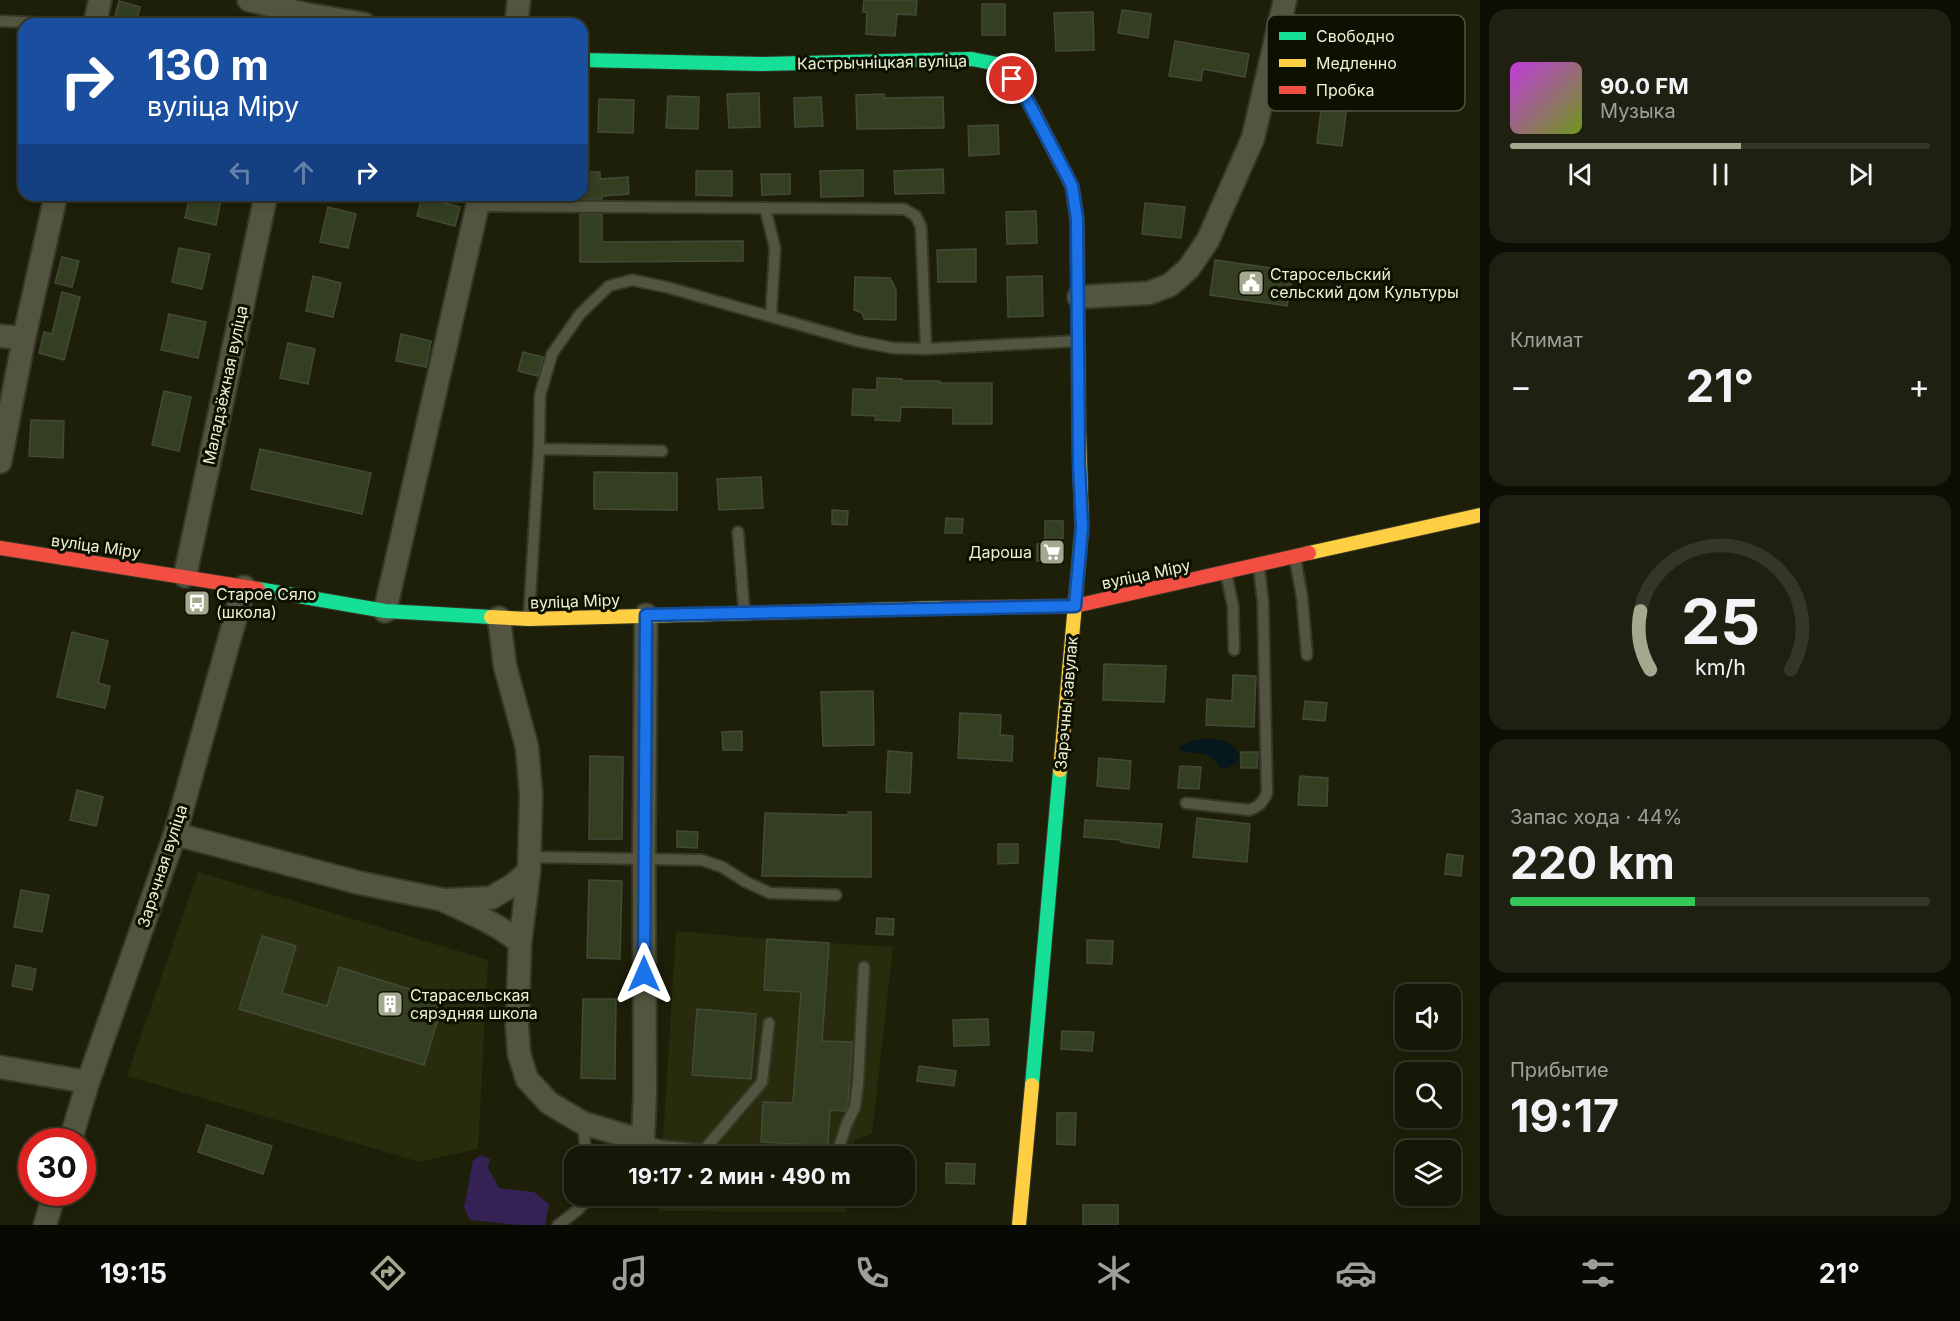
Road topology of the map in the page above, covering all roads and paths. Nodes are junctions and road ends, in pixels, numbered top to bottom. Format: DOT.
graph roads {
  1 [pos="100,0"];
  2 [pos="249,0"];
  3 [pos="519,0"];
  4 [pos="1285,0"];
  5 [pos="1282,15"];
  6 [pos="96,18"];
  7 [pos="301,18"];
  8 [pos="517,18"];
  9 [pos="0,21"];
  10 [pos="18,22"];
  11 [pos="588,60"];
  12 [pos="1267,78"];
  13 [pos="55,201"];
  14 [pos="265,201"];
  15 [pos="478,201"];
  16 [pos="765,208"];
  17 [pos="1079,297"];
  18 [pos="771,316"];
  19 [pos="0,336"];
  20 [pos="24,338"];
  21 [pos="1080,340"];
  22 [pos="926,349"];
  23 [pos="539,450"];
  24 [pos="662,452"];
  25 [pos="0,462"];
  26 [pos="1480,515"];
  27 [pos="738,532"];
  28 [pos="0,548"];
  29 [pos="1295,557"];
  30 [pos="1259,566"];
  31 [pos="1226,573"];
  32 [pos="184,576"];
  33 [pos="244,587"];
  34 [pos="1075,606"];
  35 [pos="386,611"];
  36 [pos="744,612"];
  37 [pos="646,615"];
  38 [pos="499,618"];
  39 [pos="529,619"];
  40 [pos="1234,650"];
  41 [pos="1307,655"];
  42 [pos="1186,803"];
  43 [pos="175,834"];
  44 [pos="644,857"];
  45 [pos="530,864"];
  46 [pos="836,895"];
  47 [pos="444,900"];
  48 [pos="520,943"];
  49 [pos="864,968"];
  50 [pos="769,1023"];
  51 [pos="0,1067"];
  52 [pos="88,1083"];
  53 [pos="583,1123"];
  54 [pos="74,1128"];
  55 [pos="585,1146"];
  56 [pos="631,1146"];
  57 [pos="637,1146"];
  58 [pos="707,1146"];
  59 [pos="839,1146"];
  60 [pos="51,1206"];
  61 [pos="579,1206"];
  62 [pos="582,1206"];
  63 [pos="579,1209"];
  64 [pos="45,1225"];
  65 [pos="558,1225"];
  66 [pos="1019,1225"];
  1 -- 6 [label="street"];
  2 -- 7 [label="street"];
  3 -- 8 [label="street"];
  4 -- 5 [label="street"];
  9 -- 10 [label="lane"];
  11 -- 17 [label="street, Кастрычніцкая вуліца"];
  12 -- 17 [label="street"];
  13 -- 20 [label="street"];
  14 -- 32 [label="street, Маладзёжная вуліца"];
  15 -- 16 [label="lane"];
  15 -- 35 [label="street"];
  16 -- 18 [label="lane"];
  16 -- 22 [label="lane"];
  17 -- 21 [label="street, Зарэчны завулак"];
  18 -- 22 [label="lane"];
  18 -- 23 [label="lane"];
  19 -- 20 [label="street"];
  20 -- 25 [label="street"];
  21 -- 22 [label="lane"];
  21 -- 34 [label="street, Зарэчны завулак"];
  23 -- 24 [label="lane"];
  23 -- 39 [label="lane"];
  26 -- 29 [label="street, вуліца Міру"];
  27 -- 36 [label="lane"];
  28 -- 32 [label="street, вуліца Міру"];
  29 -- 30 [label="street, вуліца Міру"];
  29 -- 41 [label="lane"];
  30 -- 31 [label="street, вуліца Міру"];
  30 -- 42 [label="lane"];
  31 -- 34 [label="street, вуліца Міру"];
  31 -- 40 [label="lane"];
  32 -- 33 [label="street, вуліца Міру"];
  33 -- 35 [label="street, вуліца Міру"];
  33 -- 43 [label="street, Зарэчная вуліца"];
  34 -- 36 [label="street, вуліца Міру"];
  34 -- 66 [label="street, Зарэчны завулак"];
  35 -- 38 [label="street, вуліца Міру"];
  36 -- 37 [label="street, вуліца Міру"];
  37 -- 39 [label="street, вуліца Міру"];
  37 -- 44 [label="street"];
  38 -- 39 [label="street, вуліца Міру"];
  38 -- 45 [label="street"];
  43 -- 47 [label="street"];
  43 -- 52 [label="street, Зарэчная вуліца"];
  44 -- 45 [label="lane"];
  44 -- 46 [label="lane"];
  44 -- 57 [label="street"];
  45 -- 47 [label="street"];
  45 -- 48 [label="street"];
  47 -- 48 [label="street"];
  48 -- 53 [label="street"];
  49 -- 59 [label="lane"];
  50 -- 58 [label="lane"];
  51 -- 52 [label="street"];
  52 -- 54 [label="street, Зарэчная вуліца"];
  53 -- 55 [label="lane"];
  53 -- 56 [label="street"];
  60 -- 64 [label="street"];
  61 -- 63 [label="lane"];
  62 -- 63 [label="lane"];
  63 -- 65 [label="lane"];
}
